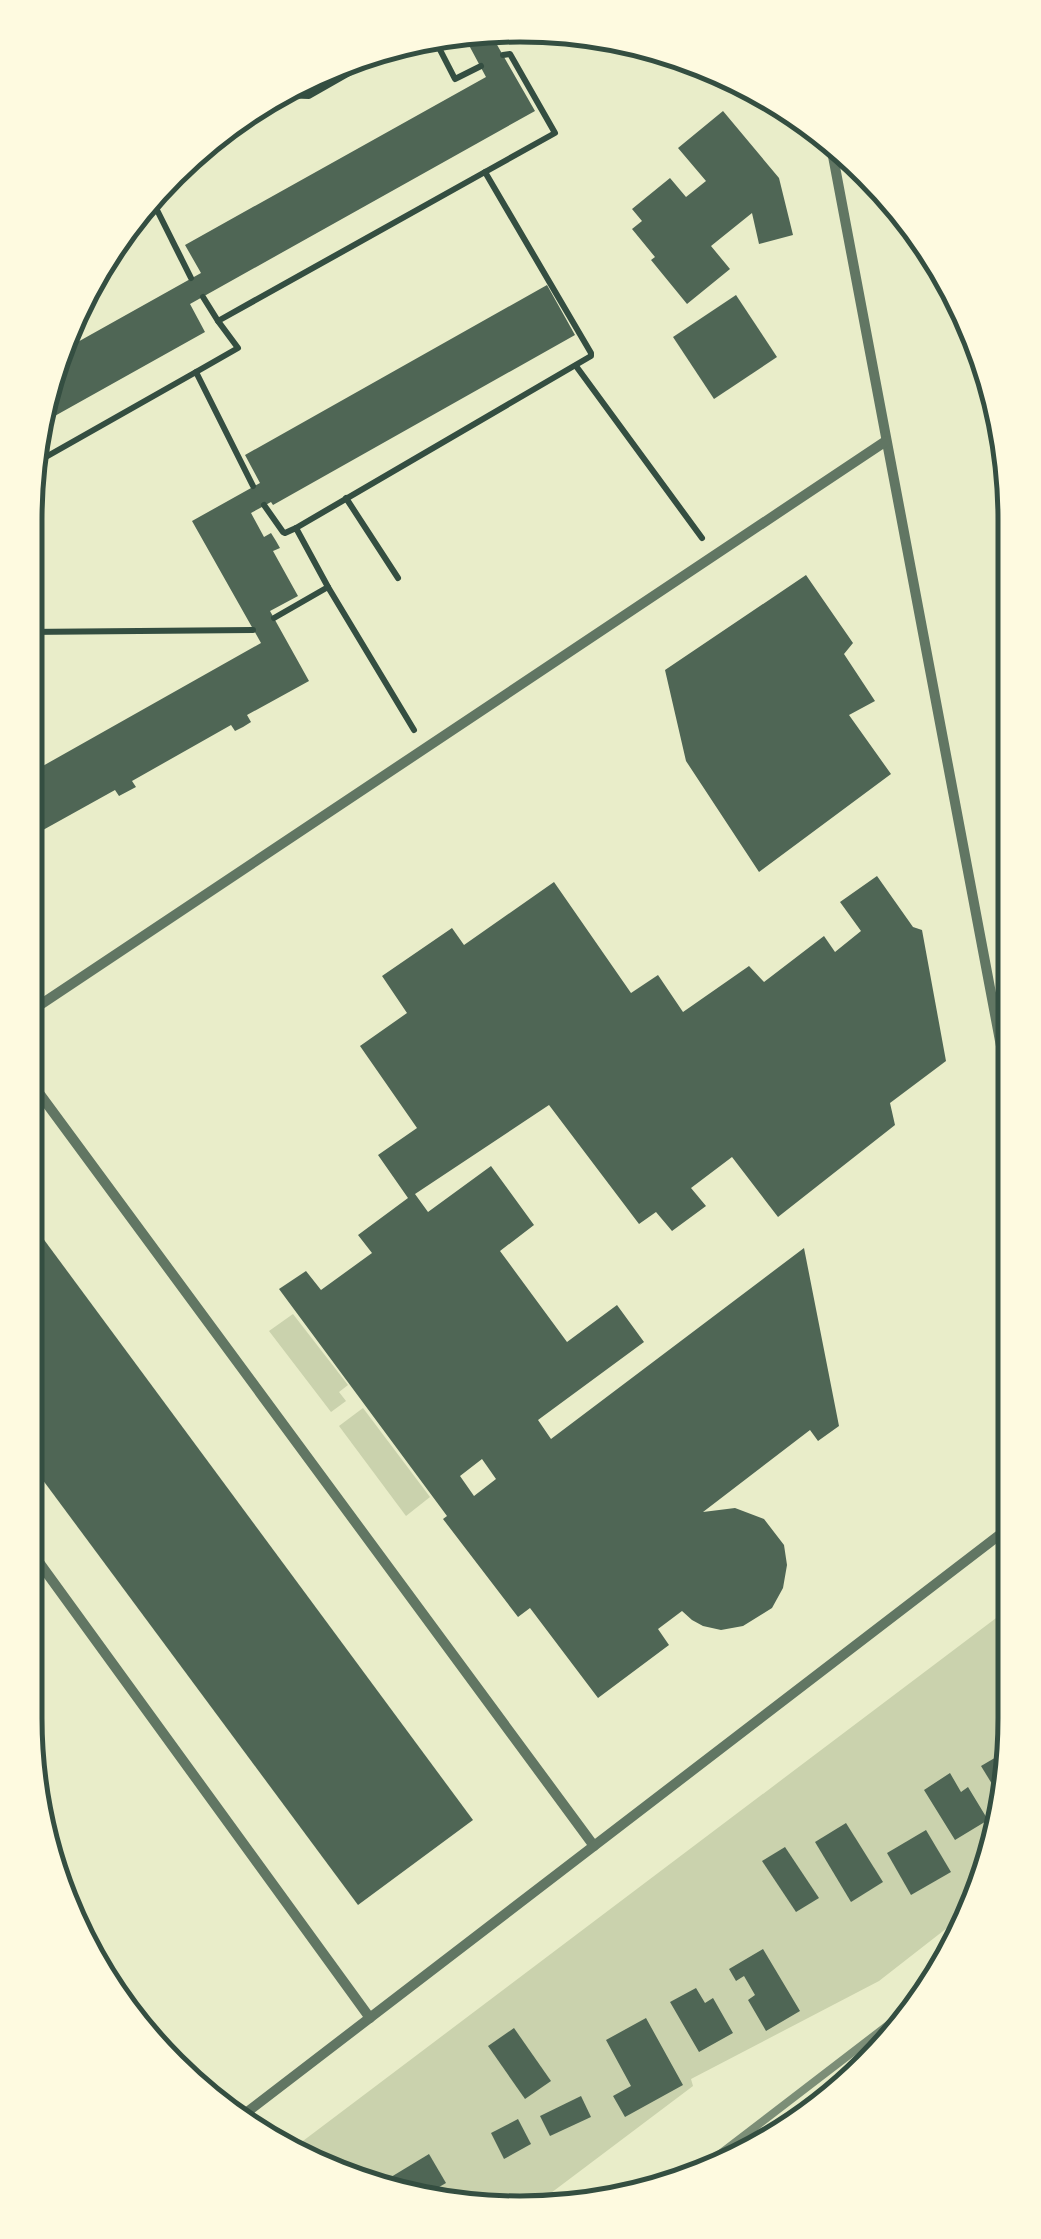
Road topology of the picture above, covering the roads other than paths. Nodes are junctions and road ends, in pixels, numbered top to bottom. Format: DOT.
graph roads {
  1 [pos="834,159"];
  2 [pos="886,441"];
  3 [pos="42,1004"];
  4 [pos="998,1031"];
  5 [pos="42,1097"];
  6 [pos="998,1537"];
  7 [pos="42,1566"];
  8 [pos="594,1846"];
  9 [pos="370,2018"];
  10 [pos="248,2111"];
  1 -- 2 [label="street"];
  2 -- 3 [label="street"];
  2 -- 4 [label="street"];
  5 -- 8 [label="street"];
  6 -- 8 [label="street"];
  7 -- 9 [label="street"];
  8 -- 9 [label="street"];
  9 -- 10 [label="street"];
}
